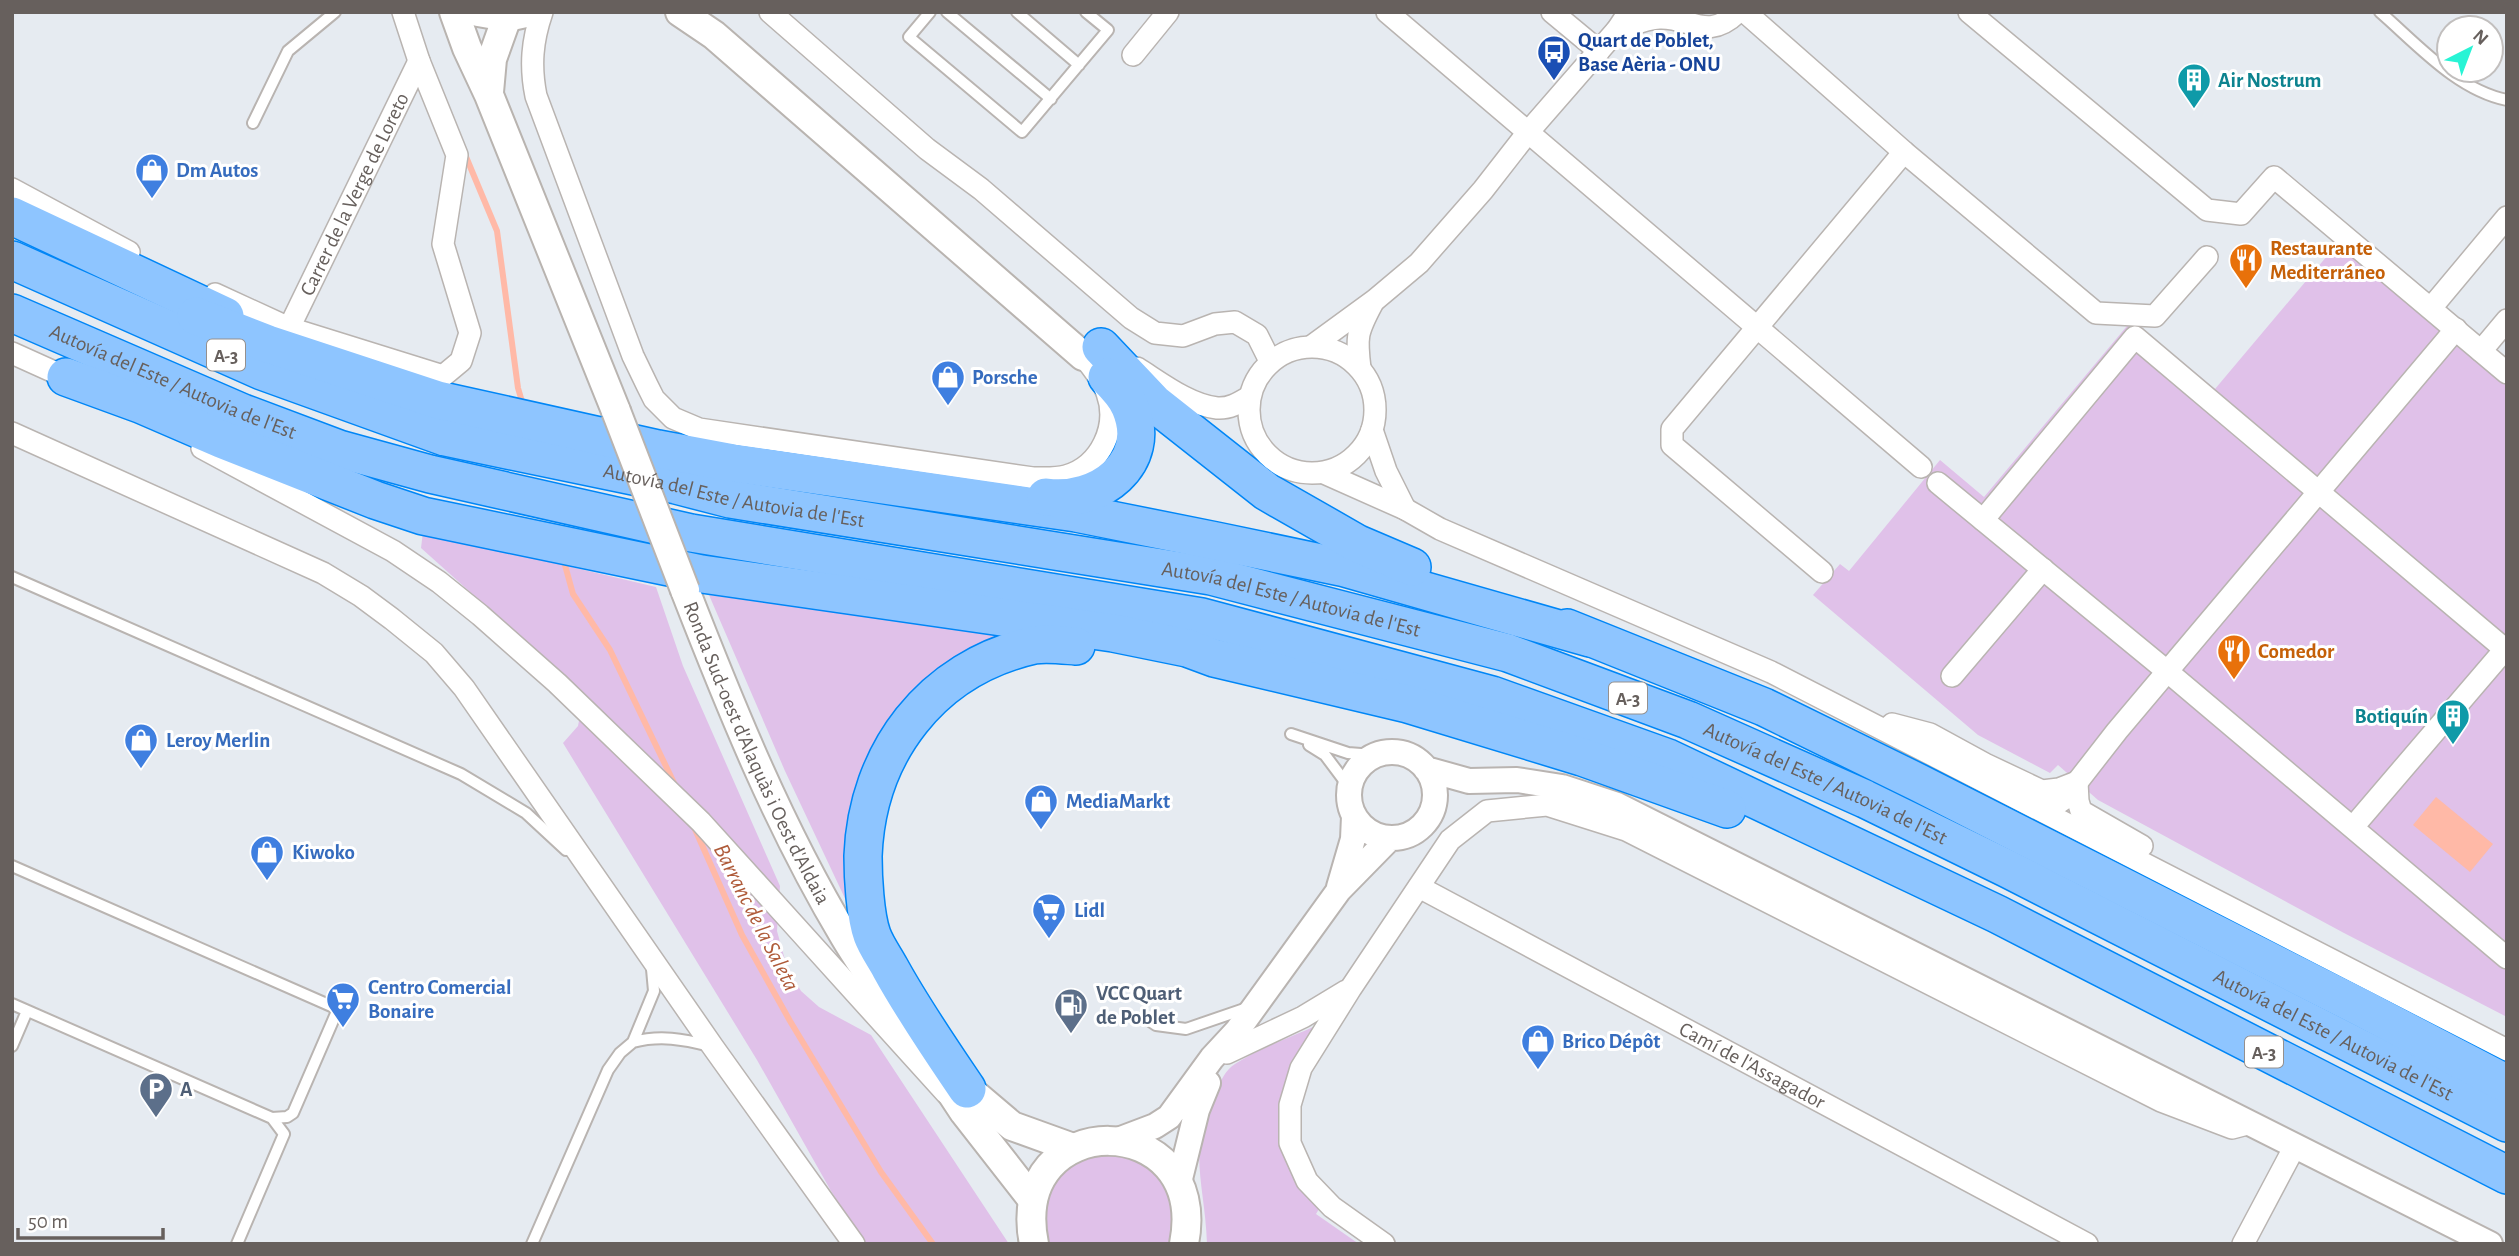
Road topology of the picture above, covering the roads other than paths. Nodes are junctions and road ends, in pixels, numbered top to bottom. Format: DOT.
graph roads {
  1 [pos="335,12"];
  2 [pos="403,12"];
  3 [pos="454,12"];
  4 [pos="478,12"];
  5 [pos="542,12"];
  6 [pos="680,12"];
  7 [pos="711,12"];
  8 [pos="770,12"];
  9 [pos="930,12"];
  10 [pos="947,12"];
  11 [pos="1017,12"];
  12 [pos="1086,12"];
  13 [pos="1168,12"];
  14 [pos="1552,12"];
  15 [pos="1738,12"];
  16 [pos="1745,12"];
  17 [pos="1969,12"];
  18 [pos="2380,12"];
  19 [pos="1393,14"];
  20 [pos="518,15"];
  21 [pos="1674,16"];
  22 [pos="1623,21"];
  23 [pos="1599,51"];
  24 [pos="1133,55"];
  25 [pos="419,61"];
  26 [pos="1079,65"];
  27 [pos="489,95"];
  28 [pos="1051,99"];
  29 [pos="2507,100"];
  30 [pos="253,123"];
  31 [pos="1529,131"];
  32 [pos="1905,152"];
  33 [pos="12,189"];
  34 [pos="12,216"];
  35 [pos="2507,217"];
  36 [pos="12,238"];
  37 [pos="2207,257"];
  38 [pos="12,260"];
  39 [pos="1375,300"];
  40 [pos="2431,308"];
  41 [pos="12,313"];
  42 [pos="2507,320"];
  43 [pos="289,328"];
  44 [pos="1757,328"];
  45 [pos="2456,330"];
  46 [pos="1312,346"];
  47 [pos="1092,351"];
  48 [pos="2481,351"];
  49 [pos="12,353"];
  50 [pos="1270,361"];
  51 [pos="1360,369"];
  52 [pos="344,370"];
  53 [pos="2507,373"];
  54 [pos="66,376"];
  55 [pos="440,388"];
  56 [pos="1249,397"];
  57 [pos="1372,430"];
  58 [pos="12,433"];
  59 [pos="1921,467"];
  60 [pos="1324,472"];
  61 [pos="833,478"];
  62 [pos="1938,483"];
  63 [pos="2318,492"];
  64 [pos="1405,509"];
  65 [pos="1983,520"];
  66 [pos="2043,569"];
  67 [pos="1822,572"];
  68 [pos="12,577"];
  69 [pos="693,582"];
  70 [pos="1590,638"];
  71 [pos="2506,649"];
  72 [pos="1214,658"];
  73 [pos="2168,672"];
  74 [pos="1952,676"];
  75 [pos="1869,721"];
  76 [pos="1374,755"];
  77 [pos="1426,769"];
  78 [pos="2077,782"];
  79 [pos="1349,787"];
  80 [pos="1562,787"];
  81 [pos="1434,805"];
  82 [pos="2045,812"];
  83 [pos="1354,816"];
  84 [pos="2353,827"];
  85 [pos="1390,838"];
  86 [pos="12,866"];
  87 [pos="599,883"];
  88 [pos="1419,887"];
  89 [pos="1339,890"];
  90 [pos="2269,927"];
  91 [pos="647,953"];
  92 [pos="2507,958"];
  93 [pos="2135,986"];
  94 [pos="1351,988"];
  95 [pos="12,1004"];
  96 [pos="1255,1005"];
  97 [pos="27,1011"];
  98 [pos="1144,1017"];
  99 [pos="633,1042"];
  100 [pos="1232,1042"];
  101 [pos="12,1046"];
  102 [pos="713,1047"];
  103 [pos="2507,1050"];
  104 [pos="2507,1084"];
  105 [pos="966,1101"];
  106 [pos="272,1118"];
  107 [pos="2250,1123"];
  108 [pos="2507,1123"];
  109 [pos="1118,1140"];
  110 [pos="2295,1146"];
  111 [pos="1073,1148"];
  112 [pos="2507,1175"];
  113 [pos="1179,1182"];
  114 [pos="1032,1199"];
  115 [pos="237,1244"];
  116 [pos="531,1244"];
  117 [pos="851,1244"];
  118 [pos="1034,1244"];
  119 [pos="1184,1244"];
  120 [pos="1384,1244"];
  121 [pos="2087,1244"];
  122 [pos="2243,1244"];
  123 [pos="2490,1244"];
  1 -- 30 [label="lane"];
  2 -- 25 [label="street"];
  3 -- 27 [label="main road, Ronda Sud-oest d'Alaquàs i Oest d'Aldaia"];
  4 -- 20 [label="main road"];
  5 -- 47 [label="street"];
  6 -- 47 [label="main road"];
  7 -- 47 [label="main road"];
  8 -- 50 [label="street"];
  9 -- 28 [label="lane"];
  10 -- 28 [label="lane"];
  11 -- 26 [label="lane"];
  12 -- 26 [label="lane"];
  13 -- 24 [label="street"];
  14 -- 23 [label="street"];
  15 -- 21 [label="street"];
  16 -- 32 [label="street"];
  17 -- 40 [label="street"];
  18 -- 29 [label="lane"];
  19 -- 31 [label="street"];
  20 -- 27 [label="main road, Ronda Sud-oest d'Alaquàs i Oest d'Aldaia"];
  21 -- 22 [label="street"];
  22 -- 23 [label="street"];
  23 -- 31 [label="street"];
  25 -- 43 [label="street, Carrer de la Verge de Loreto"];
  25 -- 55 [label="street"];
  26 -- 28 [label="lane"];
  27 -- 69 [label="main road, Ronda Sud-oest d'Alaquàs i Oest d'Aldaia, bridge"];
  31 -- 39 [label="street"];
  31 -- 44 [label="street"];
  32 -- 37 [label="street"];
  32 -- 44 [label="street"];
  33 -- 43 [label="street"];
  34 -- 52 [label="highway"];
  35 -- 40 [label="street"];
  36 -- 52 [label="highway"];
  38 -- 108 [label="highway, Autovía del Este / Autovia de l'Est / A-3"];
  39 -- 46 [label="street"];
  39 -- 51 [label="street"];
  40 -- 45 [label="street"];
  41 -- 93 [label="highway, Autovía del Este / Autovia de l'Est / A-3"];
  42 -- 48 [label="street"];
  43 -- 55 [label="street"];
  44 -- 59 [label="street"];
  44 -- 67 [label="street"];
  45 -- 48 [label="street"];
  45 -- 63 [label="street"];
  46 -- 50 [label="street"];
  46 -- 51 [label="street"];
  47 -- 56 [label="street"];
  47 -- 61 [label="highway"];
  47 -- 70 [label="highway"];
  48 -- 53 [label="street"];
  49 -- 54 [label="street"];
  50 -- 56 [label="street"];
  51 -- 57 [label="street"];
  52 -- 55 [label="highway"];
  54 -- 69 [label="highway"];
  54 -- 105 [label="street"];
  55 -- 61 [label="highway"];
  56 -- 60 [label="street"];
  57 -- 60 [label="street"];
  57 -- 64 [label="street"];
  58 -- 87 [label="street"];
  60 -- 64 [label="street"];
  61 -- 70 [label="highway"];
  62 -- 65 [label="street"];
  63 -- 65 [label="street"];
  63 -- 71 [label="street"];
  63 -- 73 [label="street"];
  64 -- 75 [label="street"];
  65 -- 66 [label="street"];
  66 -- 73 [label="street"];
  66 -- 74 [label="street"];
  68 -- 87 [label="lane"];
  69 -- 72 [label="highway"];
  69 -- 105 [label="main road, Ronda Sud-oest d'Alaquàs i Oest d'Aldaia"];
  70 -- 104 [label="highway"];
  71 -- 84 [label="street"];
  72 -- 93 [label="highway"];
  72 -- 105 [label="highway"];
  73 -- 78 [label="street"];
  73 -- 84 [label="street"];
  75 -- 78 [label="street"];
  75 -- 82 [label="street"];
  76 -- 77 [label="street"];
  76 -- 79 [label="street"];
  76 -- 79 [label="lane"];
  77 -- 80 [label="street"];
  77 -- 81 [label="street"];
  78 -- 82 [label="street"];
  78 -- 90 [label="street"];
  79 -- 83 [label="street"];
  80 -- 81 [label="street"];
  80 -- 107 [label="street"];
  81 -- 85 [label="street"];
  82 -- 90 [label="street"];
  83 -- 85 [label="street"];
  83 -- 89 [label="street"];
  84 -- 92 [label="street"];
  85 -- 89 [label="street"];
  86 -- 106 [label="lane"];
  87 -- 91 [label="street"];
  88 -- 94 [label="street"];
  88 -- 107 [label="street"];
  88 -- 121 [label="street, Camí de l'Assagador"];
  89 -- 96 [label="street"];
  90 -- 103 [label="street"];
  91 -- 99 [label="lane"];
  91 -- 102 [label="street"];
  93 -- 112 [label="highway, Autovía del Este / Autovia de l'Est / A-3"];
  94 -- 100 [label="street"];
  94 -- 120 [label="street"];
  95 -- 97 [label="lane"];
  96 -- 98 [label="lane"];
  96 -- 100 [label="street"];
  97 -- 101 [label="lane"];
  97 -- 106 [label="lane"];
  99 -- 102 [label="lane"];
  99 -- 116 [label="lane"];
  100 -- 109 [label="street"];
  100 -- 113 [label="street"];
  102 -- 117 [label="street"];
  105 -- 111 [label="main road, Ronda Sud-oest d'Alaquàs i Oest d'Aldaia"];
  105 -- 114 [label="main road, Ronda Sud-oest d'Alaquàs i Oest d'Aldaia"];
  106 -- 115 [label="lane"];
  107 -- 110 [label="street"];
  109 -- 111 [label="main road"];
  109 -- 113 [label="main road"];
  110 -- 122 [label="street"];
  110 -- 123 [label="street"];
  111 -- 114 [label="main road"];
  113 -- 119 [label="main road"];
  114 -- 118 [label="main road"];
}
